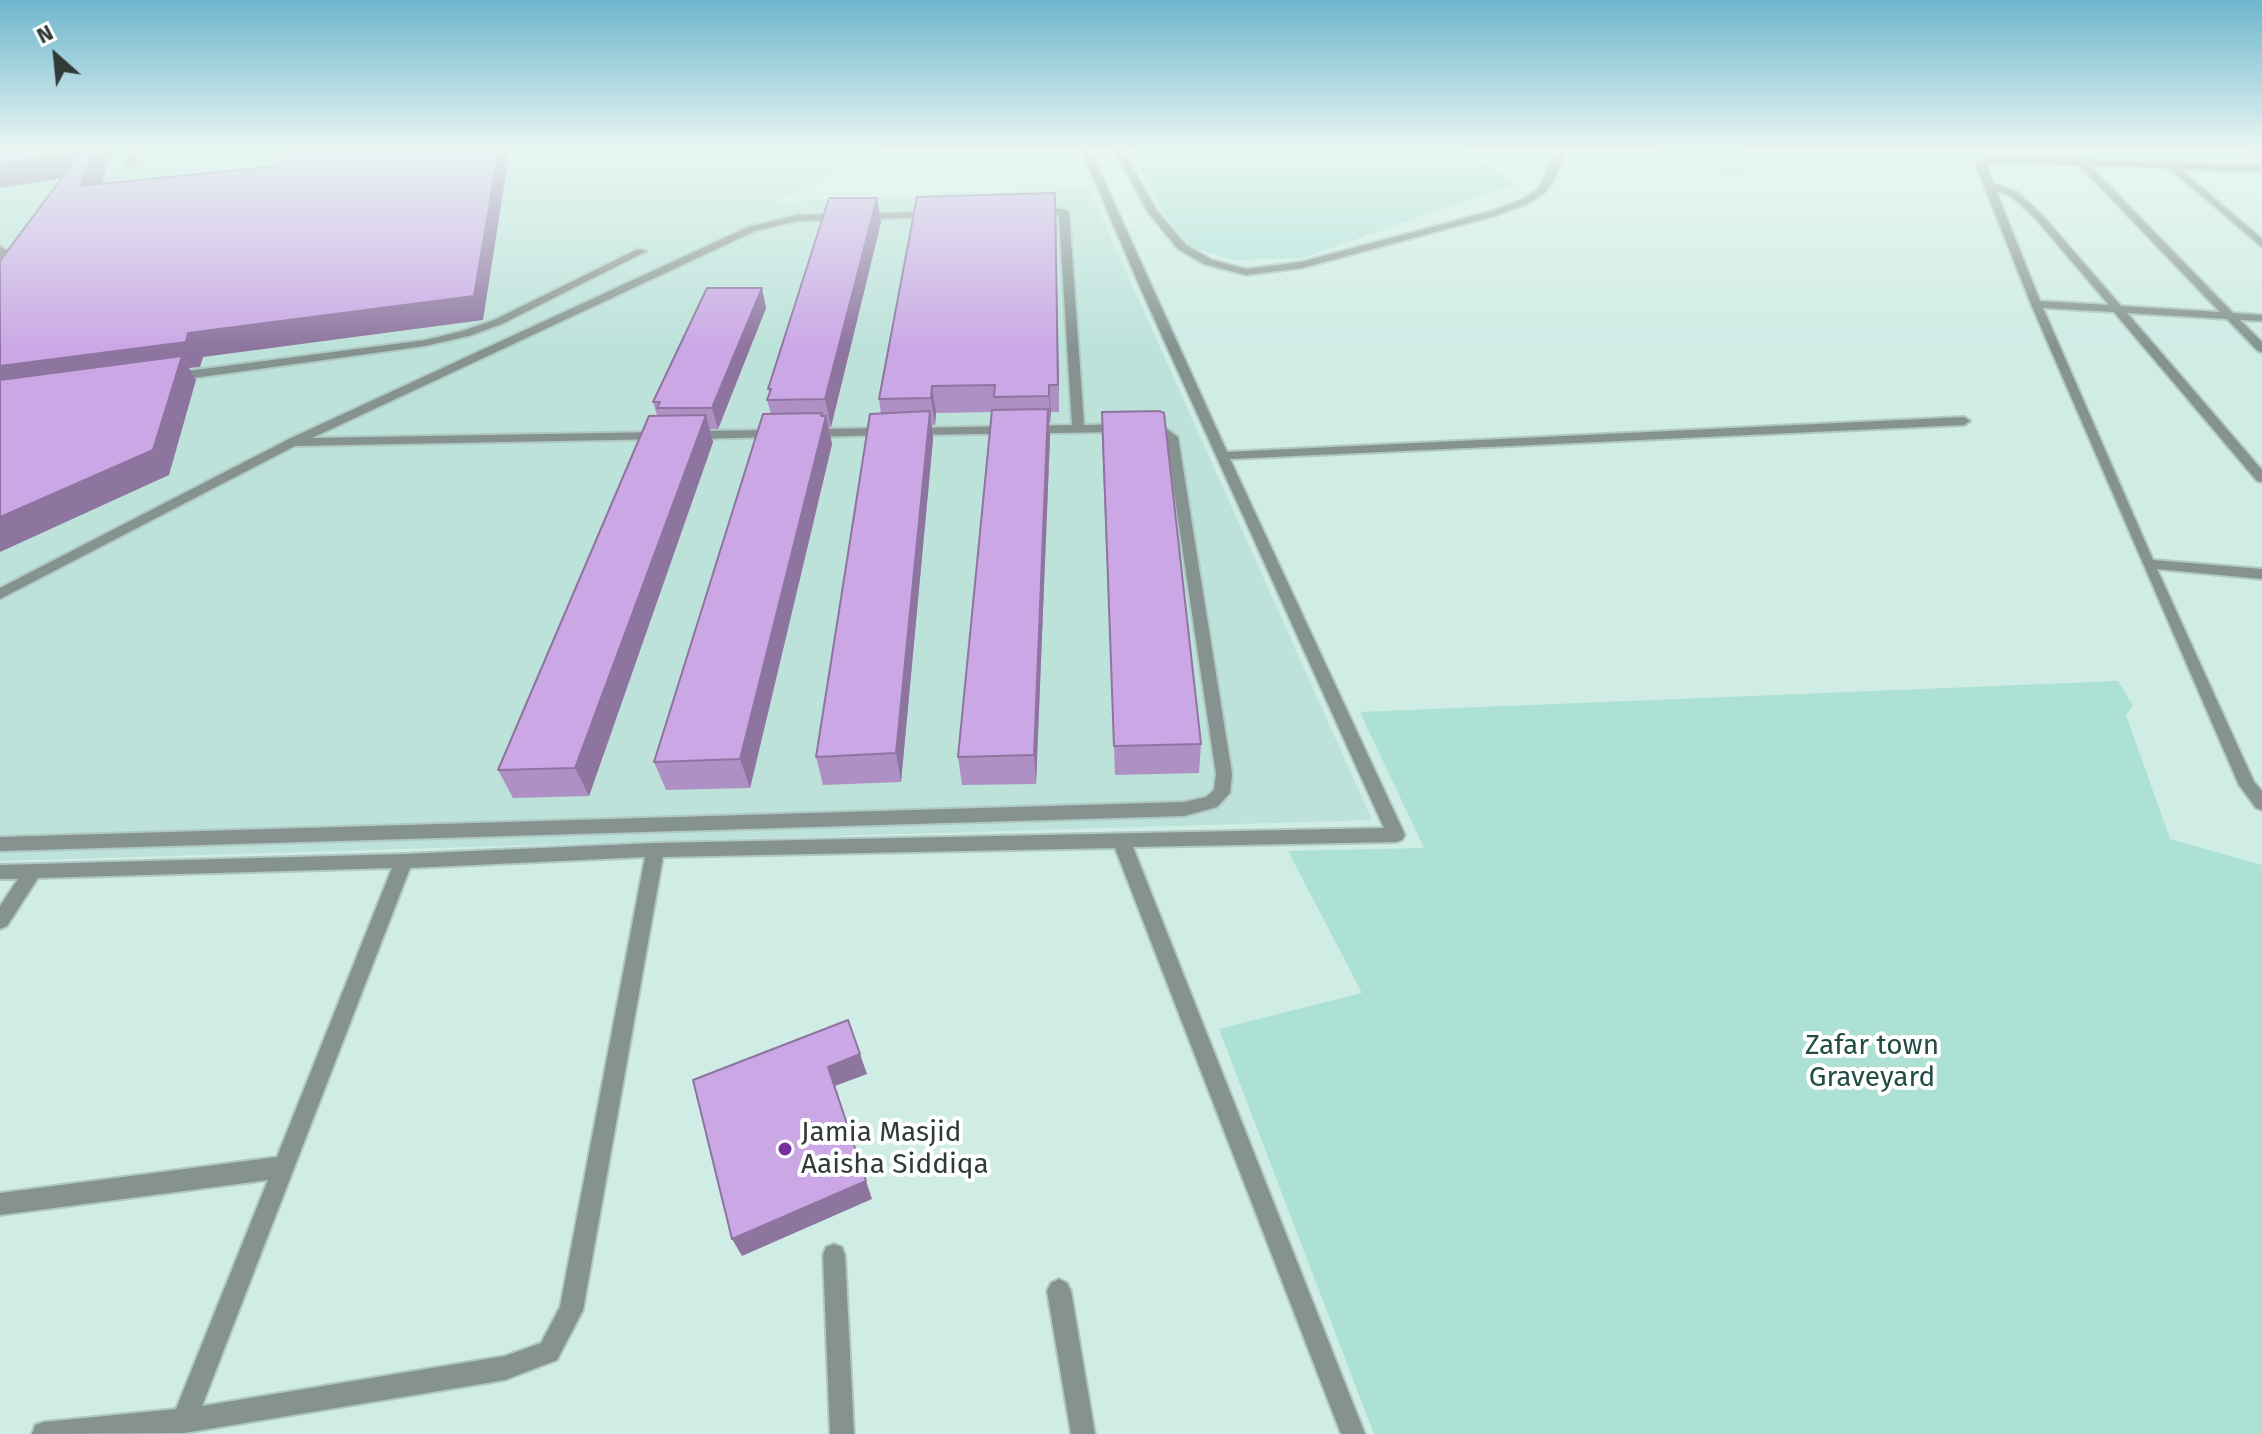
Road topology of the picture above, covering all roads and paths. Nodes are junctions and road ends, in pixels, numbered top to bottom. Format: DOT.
graph roads {
  1 [pos="938,215"];
  2 [pos="1064,215"];
  3 [pos="1114,215"];
  4 [pos="1155,215"];
  5 [pos="1488,215"];
  6 [pos="2001,215"];
  7 [pos="2037,215"];
  8 [pos="2132,215"];
  9 [pos="2228,215"];
  10 [pos="2262,244"];
  11 [pos="0,249"];
  12 [pos="642,251"];
  13 [pos="0,263"];
  14 [pos="2036,304"];
  15 [pos="2121,310"];
  16 [pos="2229,316"];
  17 [pos="2262,318"];
  18 [pos="2262,349"];
  19 [pos="157,379"];
  20 [pos="1964,421"];
  21 [pos="1078,429"];
  22 [pos="293,442"];
  23 [pos="1223,456"];
  24 [pos="2262,478"];
  25 [pos="2148,564"];
  26 [pos="2262,574"];
  27 [pos="0,594"];
  28 [pos="2262,803"];
  29 [pos="1121,840"];
  30 [pos="0,844"];
  31 [pos="655,850"];
  32 [pos="404,861"];
  33 [pos="34,870"];
  34 [pos="0,872"];
  35 [pos="0,921"];
  36 [pos="284,1167"];
  37 [pos="0,1204"];
  38 [pos="834,1255"];
  39 [pos="1059,1291"];
  40 [pos="184,1421"];
  41 [pos="44,1434"];
  42 [pos="842,1434"];
  43 [pos="1083,1434"];
  44 [pos="1353,1434"];
  1 -- 22 [label="street"];
  2 -- 21 [label="street"];
  3 -- 23 [label="street"];
  4 -- 5 [label="street"];
  6 -- 14 [label="street"];
  7 -- 15 [label="street"];
  8 -- 16 [label="street"];
  9 -- 10 [label="street"];
  11 -- 13 [label="street"];
  12 -- 19 [label="street"];
  14 -- 15 [label="street"];
  14 -- 25 [label="street"];
  15 -- 16 [label="street"];
  15 -- 24 [label="street"];
  16 -- 17 [label="street"];
  16 -- 18 [label="street"];
  20 -- 23 [label="street"];
  21 -- 22 [label="street"];
  21 -- 30 [label="street"];
  22 -- 27 [label="street"];
  23 -- 29 [label="street"];
  25 -- 26 [label="street"];
  25 -- 28 [label="street"];
  29 -- 31 [label="street"];
  29 -- 44 [label="street"];
  31 -- 32 [label="street"];
  31 -- 40 [label="street"];
  32 -- 33 [label="street"];
  32 -- 36 [label="street"];
  33 -- 34 [label="street"];
  33 -- 35 [label="street"];
  36 -- 37 [label="street"];
  36 -- 40 [label="street"];
  38 -- 42 [label="street"];
  39 -- 43 [label="street"];
  40 -- 41 [label="street"];
}
